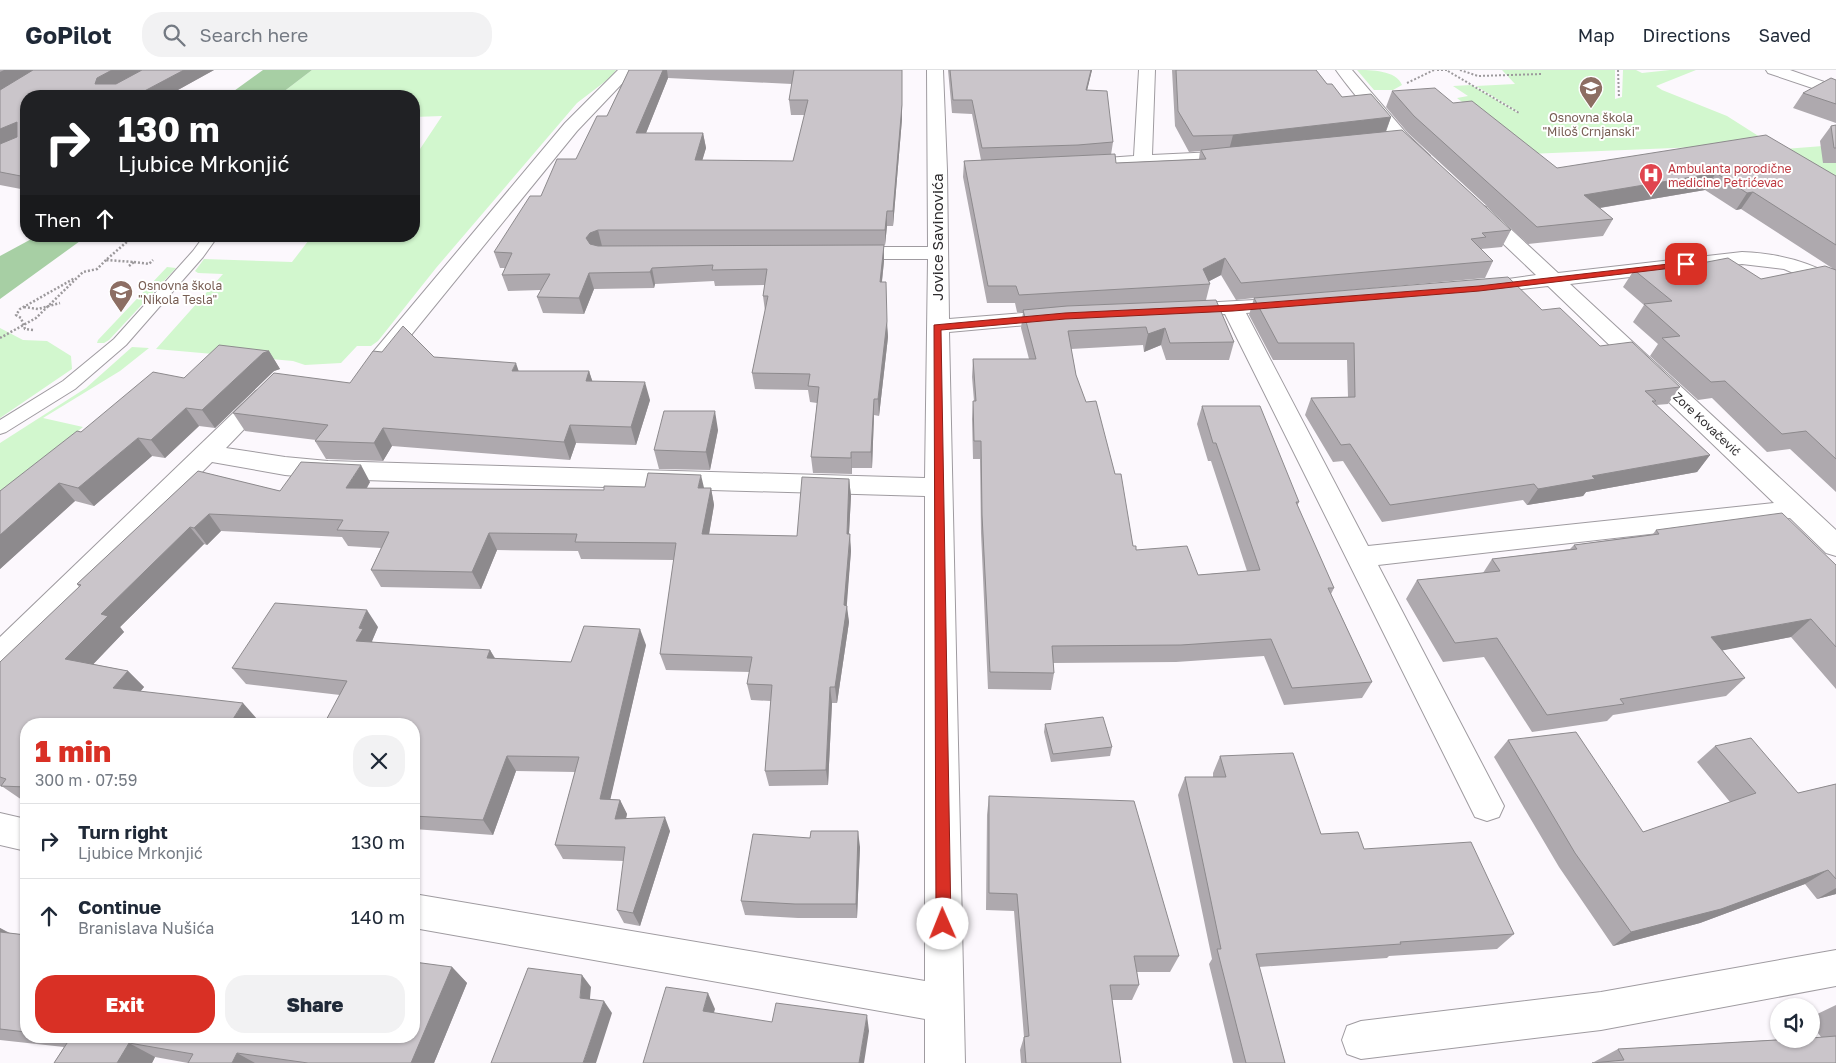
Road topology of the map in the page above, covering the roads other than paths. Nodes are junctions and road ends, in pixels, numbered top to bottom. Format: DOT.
graph roads {
  1 [pos="627,70"];
  2 [pos="934,70"];
  3 [pos="1147,70"];
  4 [pos="1344,70"];
  5 [pos="1774,70"];
  6 [pos="1836,92"];
  7 [pos="1401,138"];
  8 [pos="1377,141"];
  9 [pos="1254,154"];
  10 [pos="1143,161"];
  11 [pos="1057,166"];
  12 [pos="1437,172"];
  13 [pos="1466,198"];
  14 [pos="206,242"];
  15 [pos="832,253"];
  16 [pos="938,253"];
  17 [pos="1554,280"];
  18 [pos="1836,285"];
  19 [pos="1459,290"];
  20 [pos="1312,302"];
  21 [pos="1233,308"];
  22 [pos="1164,311"];
  23 [pos="1084,315"];
  24 [pos="937,327"];
  25 [pos="382,356"];
  26 [pos="283,377"];
  27 [pos="0,428"];
  28 [pos="207,452"];
  29 [pos="938,487"];
  30 [pos="1795,508"];
  31 [pos="1836,546"];
  32 [pos="1360,557"];
  33 [pos="0,656"];
  34 [pos="1487,806"];
  35 [pos="0,830"];
  36 [pos="20,834"];
  37 [pos="420,912"];
  38 [pos="1836,968"];
  39 [pos="944,1004"];
  40 [pos="1361,1040"];
  41 [pos="945,1063"];
  1 -- 25 [label="street"];
  2 -- 16 [label="street, Jovice Savinovića"];
  3 -- 10 [label="street"];
  4 -- 7 [label="street"];
  5 -- 6 [label="street"];
  7 -- 8 [label="street"];
  7 -- 12 [label="street"];
  9 -- 10 [label="street"];
  10 -- 11 [label="street"];
  13 -- 17 [label="street, Zore Kovačević"];
  14 -- 27 [label="lane"];
  15 -- 16 [label="street"];
  16 -- 24 [label="street, Jovice Savinovića"];
  17 -- 18 [label="street"];
  17 -- 19 [label="street"];
  17 -- 30 [label="street, Zore Kovačević"];
  20 -- 21 [label="street"];
  21 -- 22 [label="street"];
  21 -- 32 [label="street"];
  23 -- 24 [label="street"];
  24 -- 29 [label="street, Jovice Savinovića"];
  26 -- 28 [label="street"];
  28 -- 29 [label="street"];
  28 -- 33 [label="street"];
  29 -- 39 [label="street, Jovice Savinovića"];
  30 -- 31 [label="street, Zore Kovačević"];
  30 -- 32 [label="street"];
  32 -- 34 [label="street"];
  35 -- 36 [label="street"];
  37 -- 39 [label="street"];
  38 -- 40 [label="street"];
  39 -- 41 [label="street, Jovice Savinovića"];
}
